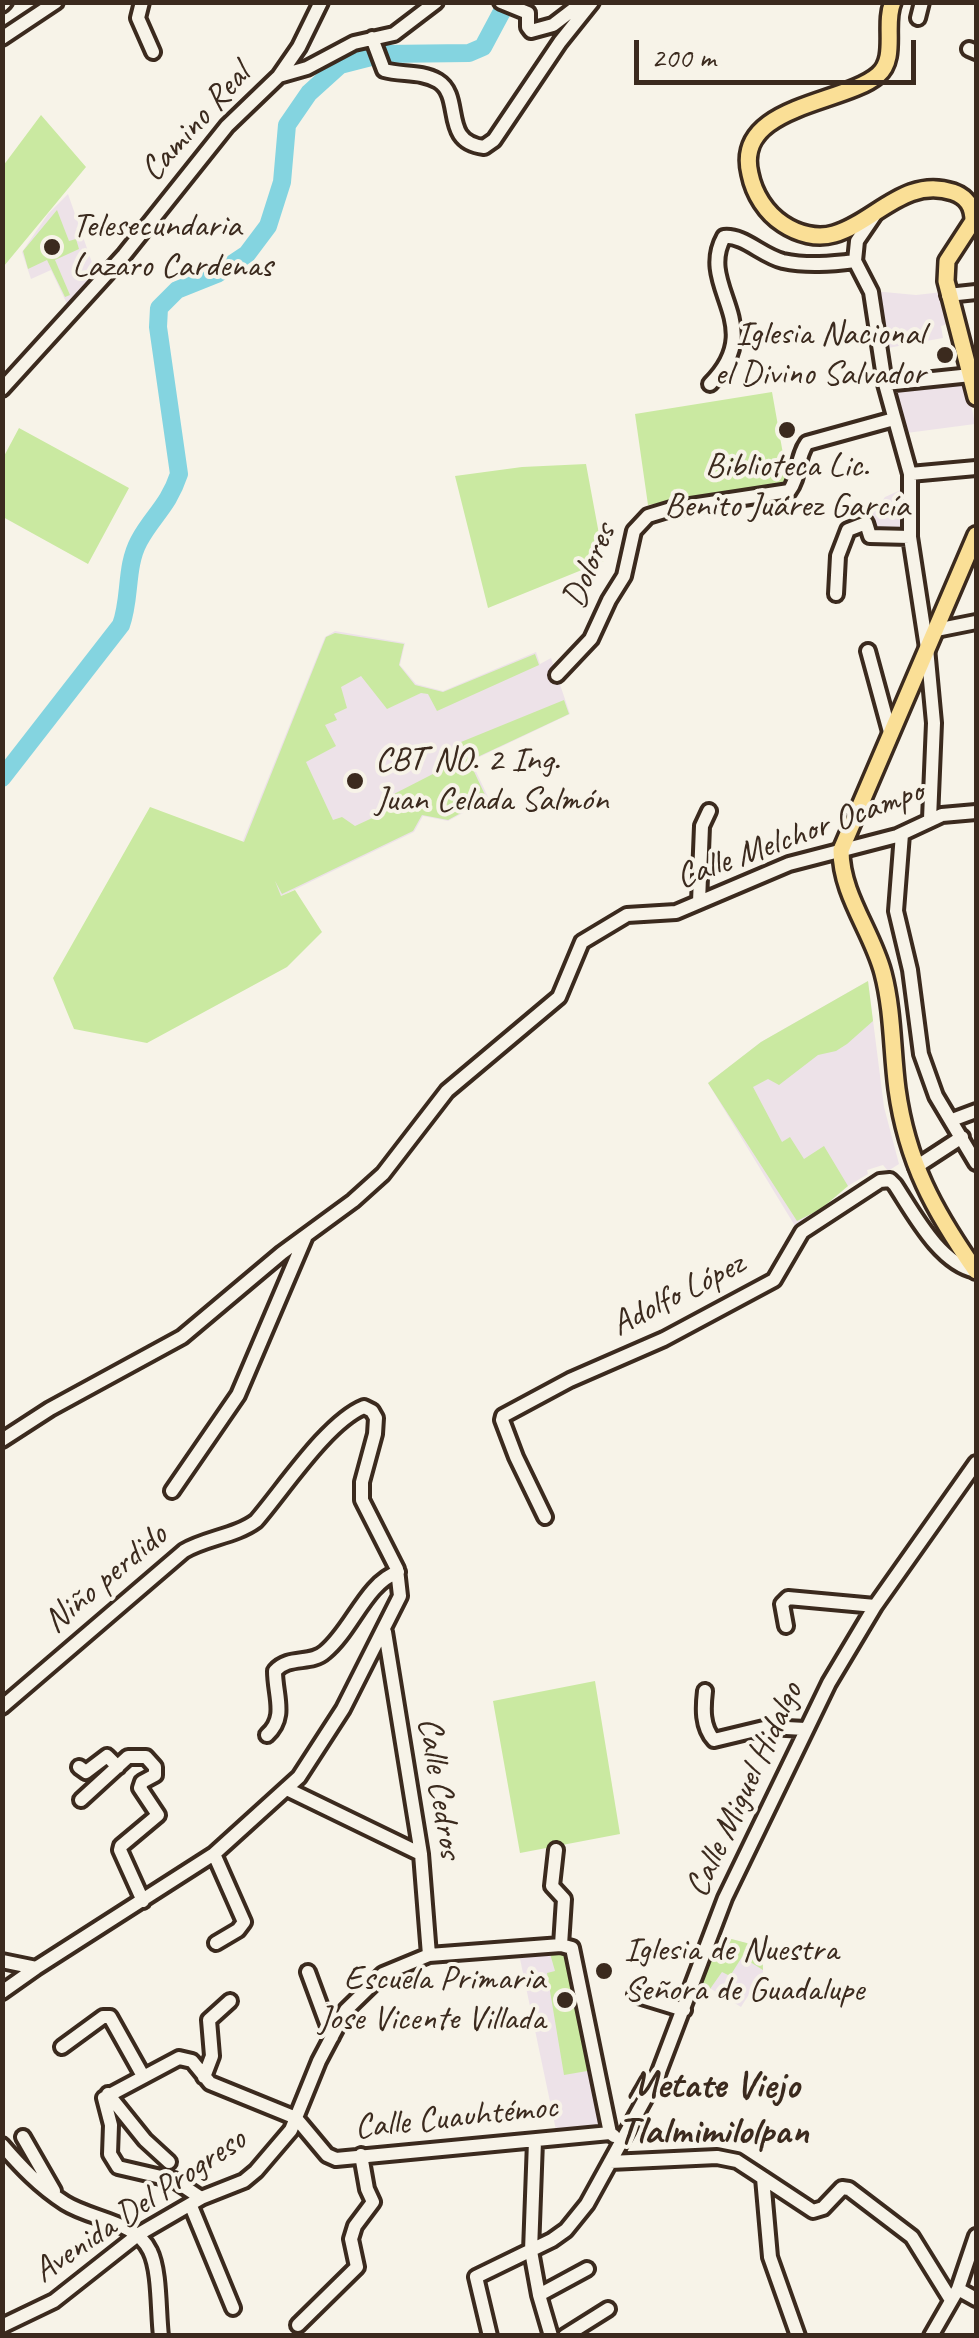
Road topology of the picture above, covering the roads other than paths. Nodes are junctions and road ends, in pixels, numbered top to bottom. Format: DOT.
graph roads {
  1 [pos="56,2"];
  2 [pos="142,2"];
  3 [pos="321,2"];
  4 [pos="436,2"];
  5 [pos="501,2"];
  6 [pos="582,2"];
  7 [pos="592,2"];
  8 [pos="894,2"];
  9 [pos="922,2"];
  10 [pos="918,18"];
  11 [pos="2,38"];
  12 [pos="374,45"];
  13 [pos="153,52"];
  14 [pos="279,76"];
  15 [pos="878,209"];
  16 [pos="855,261"];
  17 [pos="976,292"];
  18 [pos="948,295"];
  19 [pos="970,375"];
  20 [pos="710,384"];
  21 [pos="885,384"];
  22 [pos="2,389"];
  23 [pos="976,397"];
  24 [pos="894,419"];
  25 [pos="976,468"];
  26 [pos="910,474"];
  27 [pos="910,536"];
  28 [pos="976,539"];
  29 [pos="836,594"];
  30 [pos="976,622"];
  31 [pos="936,630"];
  32 [pos="927,648"];
  33 [pos="868,652"];
  34 [pos="557,674"];
  35 [pos="890,732"];
  36 [pos="709,810"];
  37 [pos="976,812"];
  38 [pos="930,819"];
  39 [pos="902,834"];
  40 [pos="840,850"];
  41 [pos="699,902"];
  42 [pos="976,1111"];
  43 [pos="952,1120"];
  44 [pos="962,1137"];
  45 [pos="976,1162"];
  46 [pos="916,1167"];
  47 [pos="306,1236"];
  48 [pos="976,1271"];
  49 [pos="2,1440"];
  50 [pos="976,1462"];
  51 [pos="172,1491"];
  52 [pos="546,1517"];
  53 [pos="398,1572"];
  54 [pos="875,1606"];
  55 [pos="786,1626"];
  56 [pos="385,1632"];
  57 [pos="705,1691"];
  58 [pos="2,1708"];
  59 [pos="805,1729"];
  60 [pos="267,1736"];
  61 [pos="80,1767"];
  62 [pos="118,1767"];
  63 [pos="287,1789"];
  64 [pos="80,1800"];
  65 [pos="556,1850"];
  66 [pos="214,1854"];
  67 [pos="421,1854"];
  68 [pos="143,1901"];
  69 [pos="216,1943"];
  70 [pos="564,1945"];
  71 [pos="428,1955"];
  72 [pos="2,1961"];
  73 [pos="36,1968"];
  74 [pos="308,1972"];
  75 [pos="2,1992"];
  76 [pos="635,1995"];
  77 [pos="230,2001"];
  78 [pos="684,2010"];
  79 [pos="332,2037"];
  80 [pos="62,2047"];
  81 [pos="143,2076"];
  82 [pos="204,2077"];
  83 [pos="106,2097"];
  84 [pos="296,2118"];
  85 [pos="615,2136"];
  86 [pos="23,2137"];
  87 [pos="536,2141"];
  88 [pos="2,2144"];
  89 [pos="361,2156"];
  90 [pos="169,2162"];
  91 [pos="610,2162"];
  92 [pos="763,2178"];
  93 [pos="58,2198"];
  94 [pos="196,2202"];
  95 [pos="140,2234"];
  96 [pos="976,2236"];
  97 [pos="531,2252"];
  98 [pos="587,2270"];
  99 [pos="955,2294"];
  100 [pos="539,2296"];
  101 [pos="976,2299"];
  102 [pos="232,2308"];
  103 [pos="608,2308"];
  104 [pos="298,2325"];
  105 [pos="2,2326"];
  106 [pos="161,2336"];
  107 [pos="490,2336"];
  108 [pos="551,2336"];
  109 [pos="565,2336"];
  110 [pos="798,2336"];
  111 [pos="931,2336"];
  1 -- 11 [label="street"];
  2 -- 13 [label="street"];
  3 -- 14 [label="street"];
  4 -- 12 [label="street, Camino Real"];
  5 -- 6 [label="street"];
  7 -- 12 [label="street"];
  8 -- 15 [label="main road"];
  9 -- 10 [label="street"];
  12 -- 14 [label="street, Camino Real"];
  14 -- 22 [label="street, Camino Real"];
  15 -- 16 [label="street"];
  15 -- 18 [label="main road"];
  16 -- 20 [label="street"];
  16 -- 21 [label="street"];
  17 -- 18 [label="street"];
  18 -- 19 [label="main road"];
  19 -- 21 [label="street"];
  19 -- 23 [label="main road"];
  21 -- 24 [label="street"];
  24 -- 26 [label="street"];
  24 -- 34 [label="street, Dolores"];
  25 -- 26 [label="street"];
  26 -- 27 [label="street"];
  27 -- 29 [label="street"];
  27 -- 32 [label="street"];
  28 -- 31 [label="main road"];
  30 -- 31 [label="street"];
  31 -- 32 [label="main road"];
  32 -- 35 [label="main road"];
  32 -- 38 [label="street"];
  33 -- 35 [label="street"];
  35 -- 40 [label="main road"];
  36 -- 41 [label="street"];
  37 -- 38 [label="street, Calle Melchor Ocampo"];
  38 -- 39 [label="street, Calle Melchor Ocampo"];
  39 -- 40 [label="street, Calle Melchor Ocampo"];
  39 -- 43 [label="street"];
  40 -- 41 [label="street, Calle Melchor Ocampo"];
  40 -- 46 [label="main road"];
  41 -- 47 [label="street, Calle Melchor Ocampo"];
  42 -- 43 [label="street"];
  43 -- 44 [label="street"];
  44 -- 45 [label="street"];
  44 -- 46 [label="street"];
  46 -- 48 [label="main road"];
  47 -- 49 [label="street, Calle Melchor Ocampo"];
  47 -- 51 [label="street"];
  48 -- 52 [label="street, Adolfo López"];
  50 -- 54 [label="street, Calle Miguel Hidalgo"];
  53 -- 56 [label="street, Niño perdido"];
  53 -- 58 [label="street, Niño perdido"];
  53 -- 60 [label="street"];
  54 -- 55 [label="street"];
  54 -- 59 [label="street, Calle Miguel Hidalgo"];
  56 -- 63 [label="street"];
  56 -- 67 [label="street, Calle Cedros"];
  57 -- 59 [label="street"];
  59 -- 78 [label="street, Calle Miguel Hidalgo"];
  61 -- 62 [label="street"];
  62 -- 64 [label="street"];
  62 -- 68 [label="street"];
  63 -- 66 [label="street"];
  63 -- 67 [label="street"];
  65 -- 70 [label="street"];
  66 -- 68 [label="street"];
  66 -- 69 [label="street"];
  67 -- 71 [label="street, Calle Cedros"];
  68 -- 73 [label="street"];
  70 -- 71 [label="street, Avenida Del Progreso"];
  70 -- 85 [label="street"];
  71 -- 79 [label="street, Avenida Del Progreso"];
  72 -- 73 [label="street"];
  73 -- 75 [label="street"];
  74 -- 79 [label="street"];
  76 -- 78 [label="street"];
  77 -- 82 [label="street"];
  78 -- 85 [label="street, Calle Miguel Hidalgo"];
  79 -- 84 [label="street, Avenida Del Progreso"];
  80 -- 81 [label="street"];
  81 -- 82 [label="street, Calle Cuauhtémoc"];
  81 -- 83 [label="street, Calle Cuauhtémoc"];
  82 -- 84 [label="street, Calle Cuauhtémoc"];
  83 -- 90 [label="street"];
  83 -- 94 [label="street"];
  84 -- 89 [label="street, Calle Cuauhtémoc"];
  84 -- 94 [label="street, Avenida Del Progreso"];
  85 -- 87 [label="street, Calle Cuauhtémoc"];
  85 -- 91 [label="street, Calle Miguel Hidalgo"];
  86 -- 93 [label="street"];
  87 -- 89 [label="street, Calle Cuauhtémoc"];
  87 -- 97 [label="street"];
  88 -- 93 [label="street"];
  89 -- 104 [label="street"];
  91 -- 92 [label="street"];
  91 -- 97 [label="street, Calle Miguel Hidalgo"];
  92 -- 99 [label="street"];
  92 -- 110 [label="street"];
  93 -- 95 [label="street"];
  94 -- 95 [label="street, Avenida Del Progreso"];
  94 -- 102 [label="street"];
  95 -- 105 [label="street, Avenida Del Progreso"];
  95 -- 106 [label="street"];
  96 -- 99 [label="street"];
  97 -- 100 [label="street"];
  97 -- 107 [label="street, Calle Miguel Hidalgo"];
  98 -- 100 [label="street"];
  99 -- 101 [label="street"];
  99 -- 111 [label="street"];
  100 -- 108 [label="street"];
  103 -- 109 [label="street"];
}
